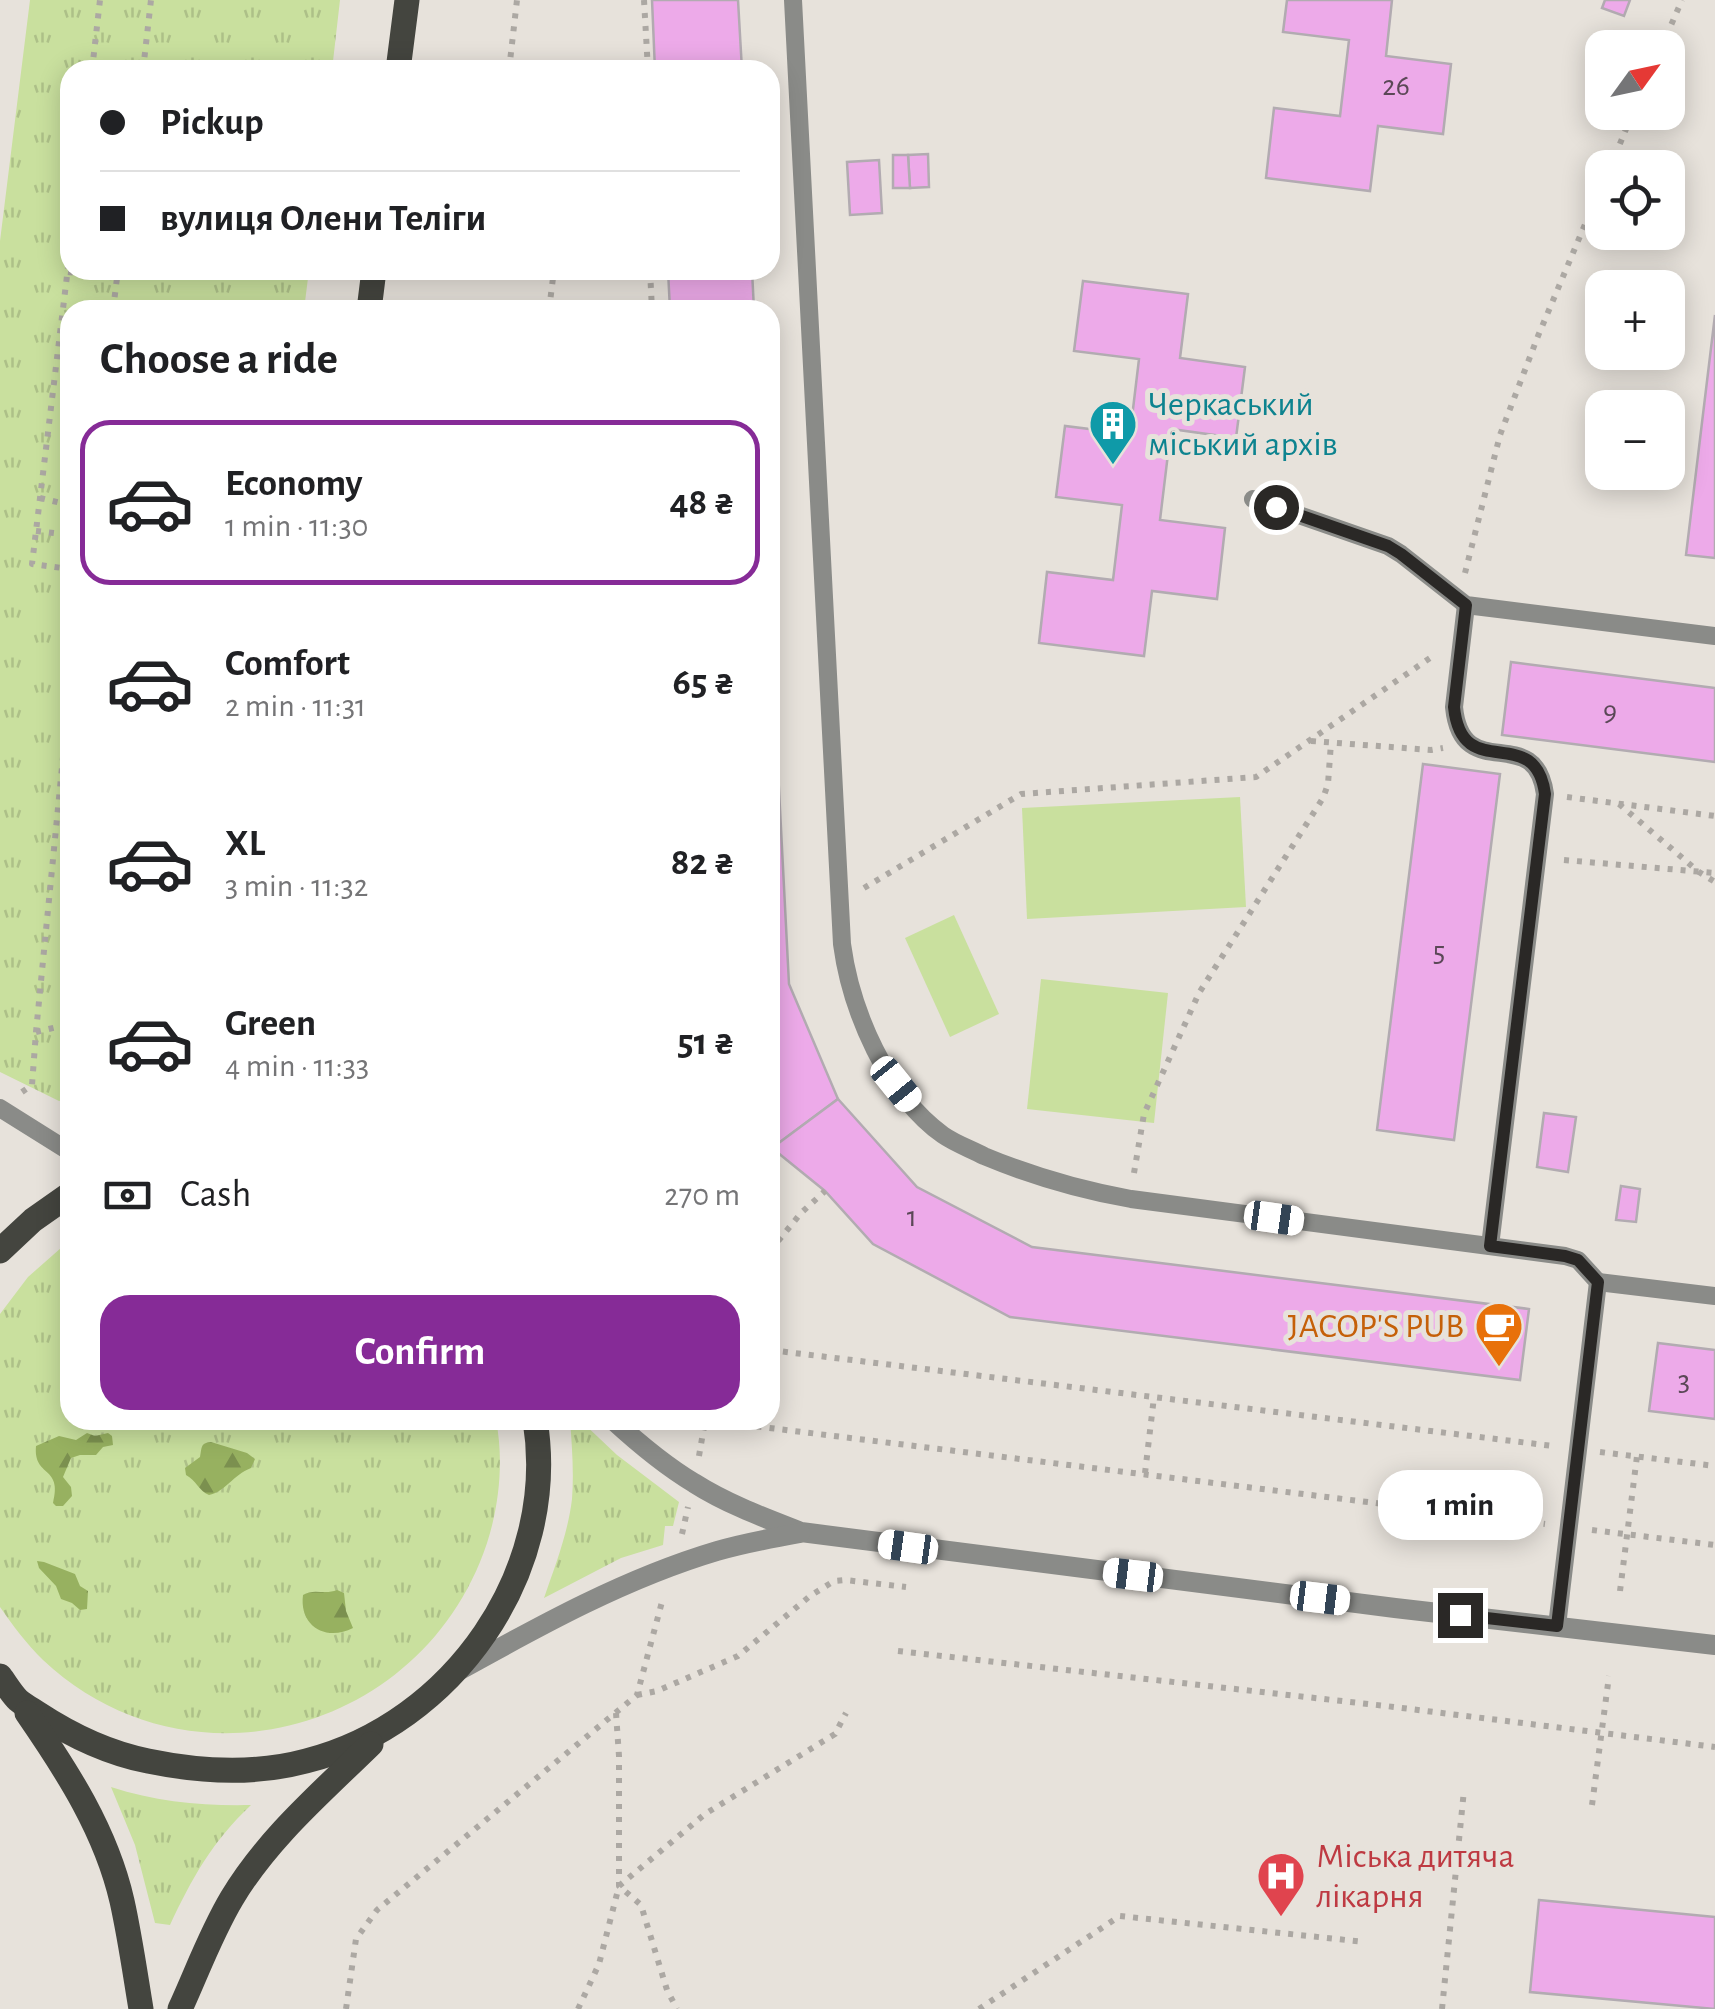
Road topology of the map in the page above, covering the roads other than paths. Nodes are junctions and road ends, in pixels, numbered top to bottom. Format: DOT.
graph roads {
  1 [pos="407,0"];
  2 [pos="792,0"];
  3 [pos="399,60"];
  4 [pos="1254,499"];
  5 [pos="1463,602"];
  6 [pos="1715,636"];
  7 [pos="0,1108"];
  8 [pos="60,1146"];
  9 [pos="60,1200"];
  10 [pos="1490,1246"];
  11 [pos="0,1251"];
  12 [pos="1598,1282"];
  13 [pos="1715,1296"];
  14 [pos="536,1430"];
  15 [pos="624,1430"];
  16 [pos="802,1532"];
  17 [pos="1557,1626"];
  18 [pos="1715,1645"];
  19 [pos="456,1672"];
  20 [pos="0,1676"];
  21 [pos="19,1701"];
  22 [pos="388,1728"];
  23 [pos="141,2009"];
  24 [pos="180,2009"];
  1 -- 3 [label="main road"];
  2 -- 10 [label="lane"];
  4 -- 5 [label="lane"];
  5 -- 6 [label="lane"];
  5 -- 10 [label="lane"];
  7 -- 8 [label="lane"];
  9 -- 11 [label="main road"];
  10 -- 12 [label="lane"];
  12 -- 13 [label="lane"];
  12 -- 17 [label="lane"];
  14 -- 19 [label="main road"];
  15 -- 16 [label="street"];
  16 -- 17 [label="street"];
  16 -- 19 [label="street"];
  17 -- 18 [label="street"];
  19 -- 22 [label="main road"];
  20 -- 21 [label="main road"];
  21 -- 22 [label="main road"];
  21 -- 23 [label="main road"];
  22 -- 24 [label="main road"];
}
